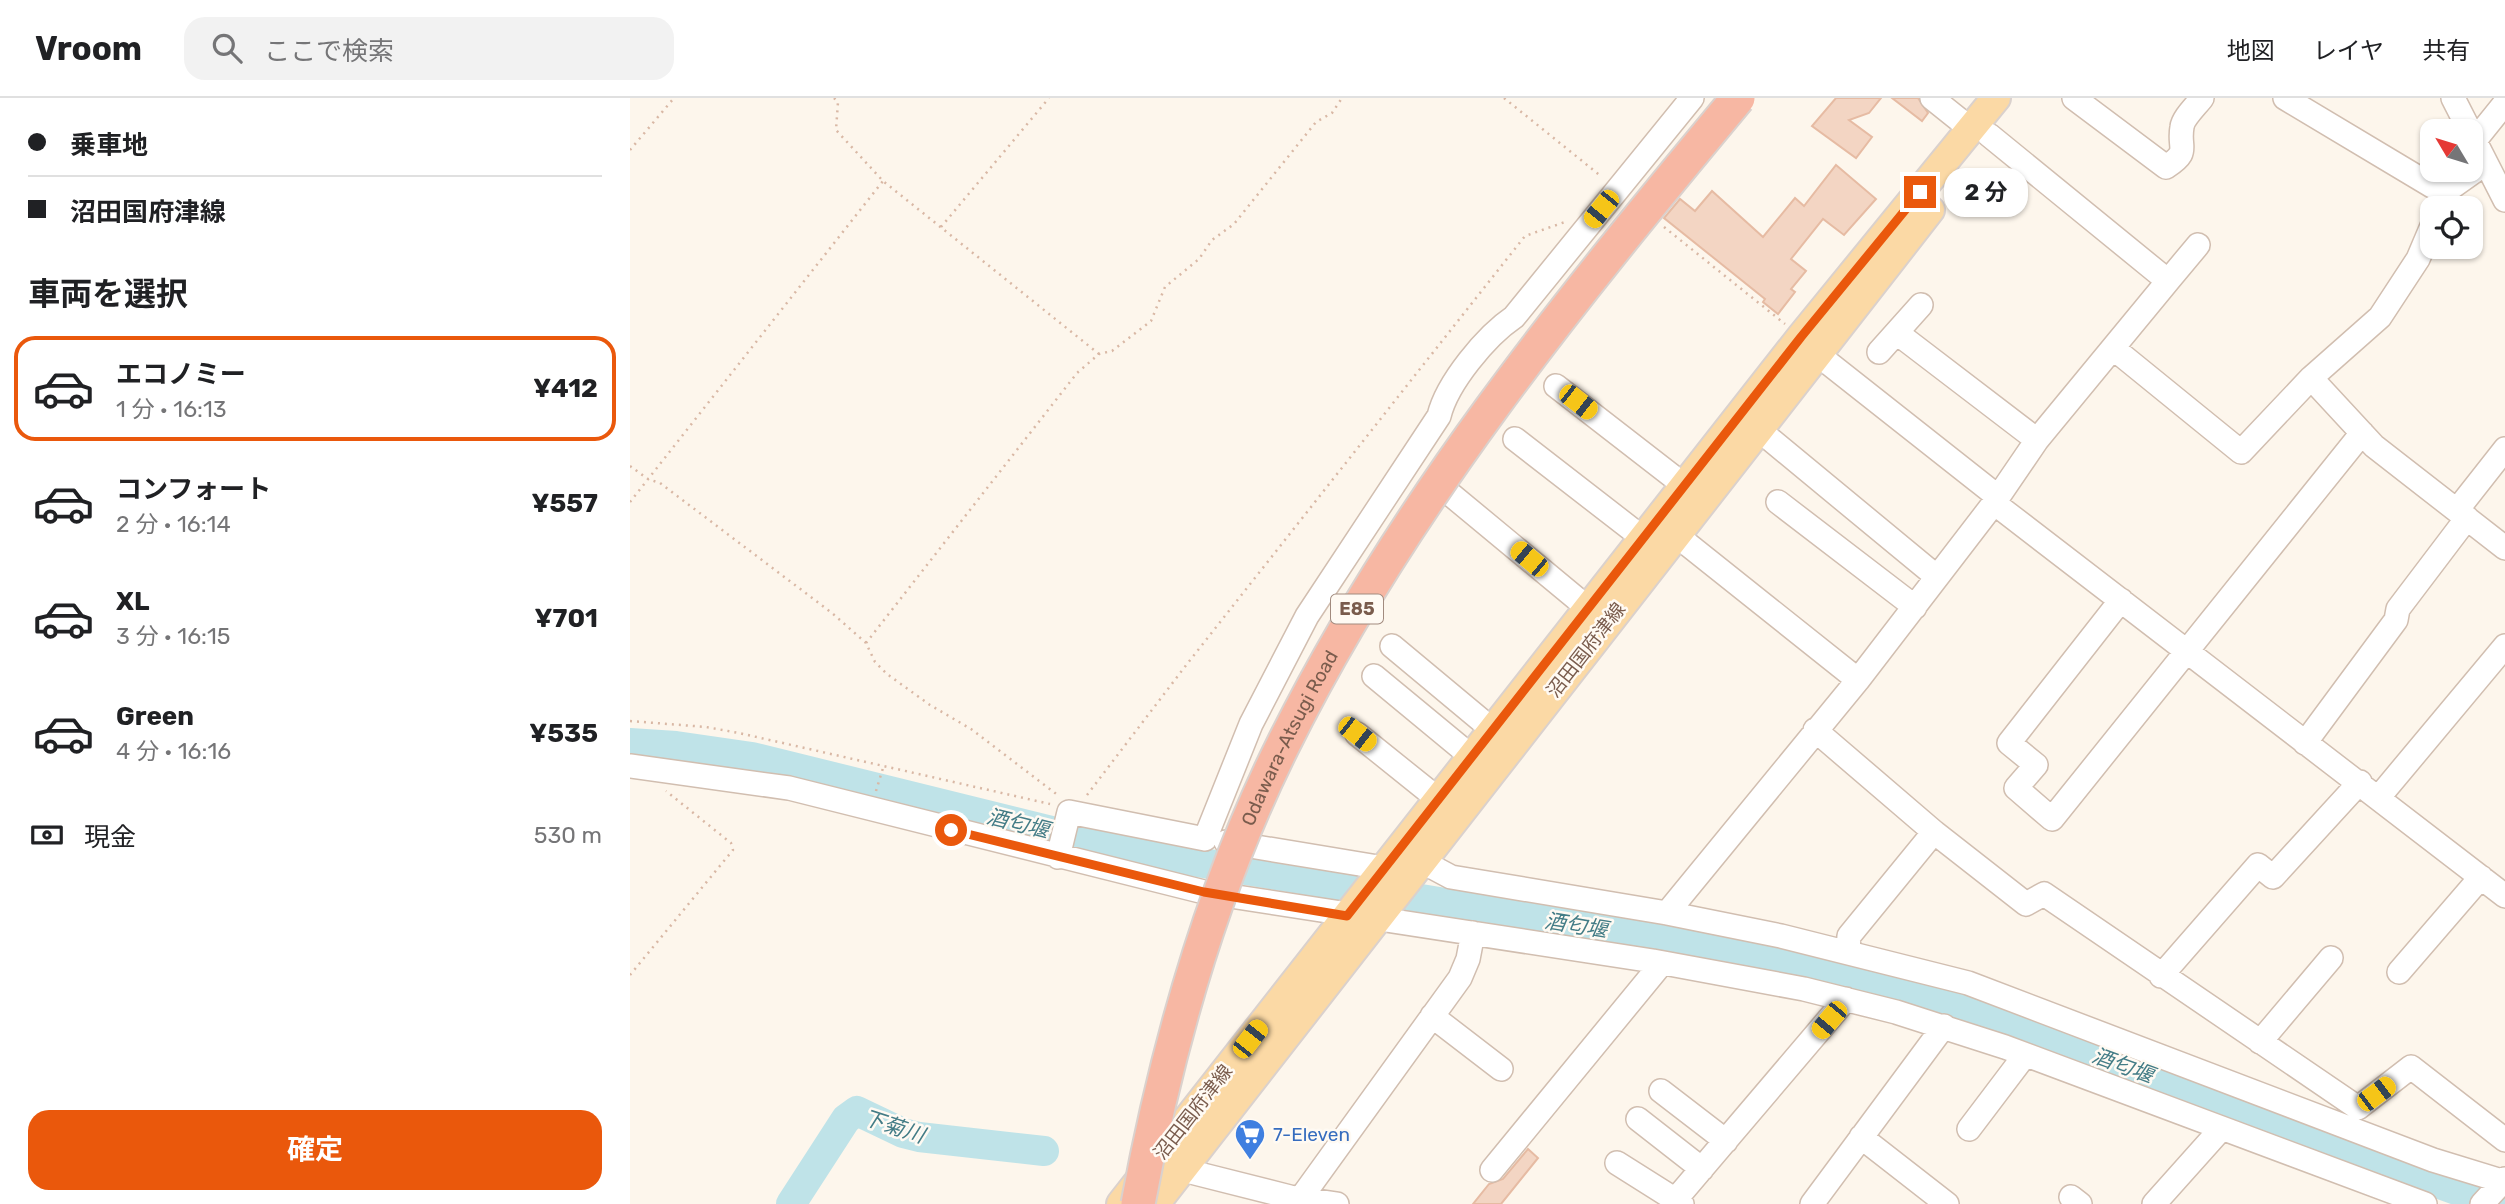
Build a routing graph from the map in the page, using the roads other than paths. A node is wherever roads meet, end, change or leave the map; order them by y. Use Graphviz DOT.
graph roads {
  1 [pos="1692,98"];
  2 [pos="1710,98"];
  3 [pos="1738,98"];
  4 [pos="1932,98"];
  5 [pos="1996,98"];
  6 [pos="2019,98"];
  7 [pos="2074,98"];
  8 [pos="2202,98"];
  9 [pos="2285,98"];
  10 [pos="2453,98"];
  11 [pos="2505,103"];
  12 [pos="2465,119"];
  13 [pos="2483,130"];
  14 [pos="1980,133"];
  15 [pos="2483,156"];
  16 [pos="2486,163"];
  17 [pos="2440,196"];
  18 [pos="2448,196"];
  19 [pos="2505,200"];
  20 [pos="2198,244"];
  21 [pos="2420,254"];
  22 [pos="2168,281"];
  23 [pos="1921,305"];
  24 [pos="1897,332"];
  25 [pos="2113,348"];
  26 [pos="1879,352"];
  27 [pos="1817,354"];
  28 [pos="2311,378"];
  29 [pos="1556,386"];
  30 [pos="1759,430"];
  31 [pos="2362,433"];
  32 [pos="1515,439"];
  33 [pos="2037,440"];
  34 [pos="2505,449"];
  35 [pos="1685,486"];
  36 [pos="1449,493"];
  37 [pos="1995,499"];
  38 [pos="1778,502"];
  39 [pos="2462,514"];
  40 [pos="1676,534"];
  41 [pos="1644,539"];
  42 [pos="2505,548"];
  43 [pos="1937,577"];
  44 [pos="2121,600"];
  45 [pos="1915,607"];
  46 [pos="1589,609"];
  47 [pos="1392,646"];
  48 [pos="2505,646"];
  49 [pos="2185,651"];
  50 [pos="1374,676"];
  51 [pos="1858,680"];
  52 [pos="1815,730"];
  53 [pos="1494,731"];
  54 [pos="1357,734"];
  55 [pos="2305,743"];
  56 [pos="1472,757"];
  57 [pos="635,767"];
  58 [pos="2360,782"];
  59 [pos="2379,797"];
  60 [pos="1438,799"];
  61 [pos="1934,832"];
  62 [pos="1205,838"];
  63 [pos="1058,857"];
  64 [pos="1421,861"];
  65 [pos="1380,873"];
  66 [pos="2481,877"];
  67 [pos="2505,895"];
  68 [pos="1364,913"];
  69 [pos="1667,913"];
  70 [pos="1473,933"];
  71 [pos="1848,950"];
  72 [pos="2331,958"];
  73 [pos="1662,962"];
  74 [pos="2399,972"];
  75 [pos="2161,976"];
  76 [pos="1846,999"];
  77 [pos="1432,1016"];
  78 [pos="1944,1026"];
  79 [pos="2260,1042"];
  80 [pos="2025,1055"];
  81 [pos="1502,1069"];
  82 [pos="1661,1091"];
  83 [pos="2358,1108"];
  84 [pos="1638,1119"];
  85 [pos="2335,1124"];
  86 [pos="1969,1129"];
  87 [pos="2221,1129"];
  88 [pos="1861,1137"];
  89 [pos="2505,1140"];
  90 [pos="1726,1141"];
  91 [pos="1618,1163"];
  92 [pos="1702,1169"];
  93 [pos="1183,1170"];
  94 [pos="1492,1170"];
  95 [pos="2503,1181"];
  96 [pos="1301,1198"];
  97 [pos="1679,1202"];
  98 [pos="1119,1204"];
  99 [pos="1138,1204"];
  100 [pos="1155,1204"];
  101 [pos="1337,1204"];
  102 [pos="1812,1204"];
  103 [pos="1947,1204"];
  104 [pos="2154,1204"];
  105 [pos="2426,1204"];
  106 [pos="2482,1204"];
  1 -- 62 [label="street"];
  2 -- 98 [label="highway, Odawara-Atsugi Road / E85"];
  3 -- 99 [label="highway, Odawara-Atsugi Road / E85, bridge"];
  4 -- 14 [label="street"];
  5 -- 14 [label="main road, 沼田国府津線"];
  6 -- 14 [label="main road, 沼田国府津線"];
  7 -- 8 [label="street"];
  9 -- 17 [label="street"];
  10 -- 12 [label="street"];
  11 -- 13 [label="street"];
  14 -- 22 [label="street"];
  14 -- 27 [label="main road, 沼田国府津線"];
  14 -- 35 [label="main road, 沼田国府津線"];
  15 -- 16 [label="street"];
  16 -- 18 [label="street"];
  16 -- 19 [label="street"];
  20 -- 22 [label="street"];
  21 -- 28 [label="street"];
  22 -- 25 [label="street"];
  23 -- 24 [label="street"];
  24 -- 26 [label="street"];
  24 -- 33 [label="street"];
  25 -- 28 [label="street"];
  25 -- 33 [label="street"];
  27 -- 30 [label="main road, 沼田国府津線"];
  27 -- 37 [label="street"];
  28 -- 31 [label="street"];
  29 -- 35 [label="street"];
  30 -- 40 [label="main road, 沼田国府津線"];
  30 -- 43 [label="street"];
  31 -- 39 [label="street"];
  31 -- 49 [label="street"];
  32 -- 41 [label="street"];
  33 -- 37 [label="street"];
  34 -- 39 [label="street"];
  35 -- 41 [label="main road, 沼田国府津線"];
  36 -- 46 [label="street"];
  37 -- 43 [label="street"];
  37 -- 44 [label="street"];
  38 -- 45 [label="street"];
  39 -- 42 [label="street"];
  39 -- 55 [label="street"];
  40 -- 51 [label="street"];
  40 -- 64 [label="main road, 沼田国府津線"];
  41 -- 46 [label="main road, 沼田国府津線"];
  43 -- 45 [label="street"];
  44 -- 49 [label="street"];
  44 -- 49 [label="street"];
  45 -- 51 [label="street"];
  46 -- 53 [label="main road, 沼田国府津線"];
  47 -- 53 [label="street"];
  48 -- 59 [label="street"];
  49 -- 55 [label="street"];
  50 -- 56 [label="street"];
  51 -- 52 [label="street"];
  52 -- 61 [label="street"];
  52 -- 69 [label="street"];
  53 -- 56 [label="main road, 沼田国府津線"];
  54 -- 60 [label="street"];
  55 -- 58 [label="street"];
  56 -- 60 [label="main road, 沼田国府津線"];
  57 -- 63 [label="street"];
  58 -- 59 [label="street"];
  58 -- 75 [label="street"];
  59 -- 66 [label="street"];
  60 -- 65 [label="main road, 沼田国府津線"];
  61 -- 71 [label="street"];
  61 -- 75 [label="street"];
  62 -- 63 [label="street"];
  62 -- 65 [label="street"];
  63 -- 68 [label="street"];
  64 -- 68 [label="main road, 沼田国府津線"];
  64 -- 69 [label="street"];
  65 -- 68 [label="main road, 沼田国府津線"];
  66 -- 67 [label="street"];
  66 -- 74 [label="street"];
  68 -- 70 [label="street"];
  68 -- 93 [label="main road, 沼田国府津線"];
  68 -- 98 [label="main road, 沼田国府津線"];
  69 -- 71 [label="street"];
  70 -- 73 [label="street"];
  70 -- 77 [label="street"];
  71 -- 85 [label="street"];
  72 -- 79 [label="street"];
  73 -- 76 [label="street"];
  73 -- 94 [label="street"];
  75 -- 79 [label="street"];
  76 -- 78 [label="street"];
  76 -- 90 [label="street"];
  77 -- 81 [label="street"];
  77 -- 96 [label="street"];
  78 -- 80 [label="street"];
  78 -- 88 [label="street"];
  79 -- 83 [label="street"];
  80 -- 86 [label="street"];
  80 -- 87 [label="street"];
  82 -- 90 [label="street"];
  83 -- 85 [label="street"];
  83 -- 89 [label="street"];
  84 -- 92 [label="street"];
  85 -- 95 [label="street"];
  87 -- 104 [label="street"];
  87 -- 105 [label="street"];
  88 -- 102 [label="street"];
  88 -- 103 [label="street"];
  90 -- 92 [label="street"];
  91 -- 97 [label="street"];
  92 -- 97 [label="street"];
  93 -- 96 [label="street"];
  93 -- 100 [label="main road, 沼田国府津線"];
  95 -- 106 [label="street"];
  96 -- 101 [label="street"];
}
